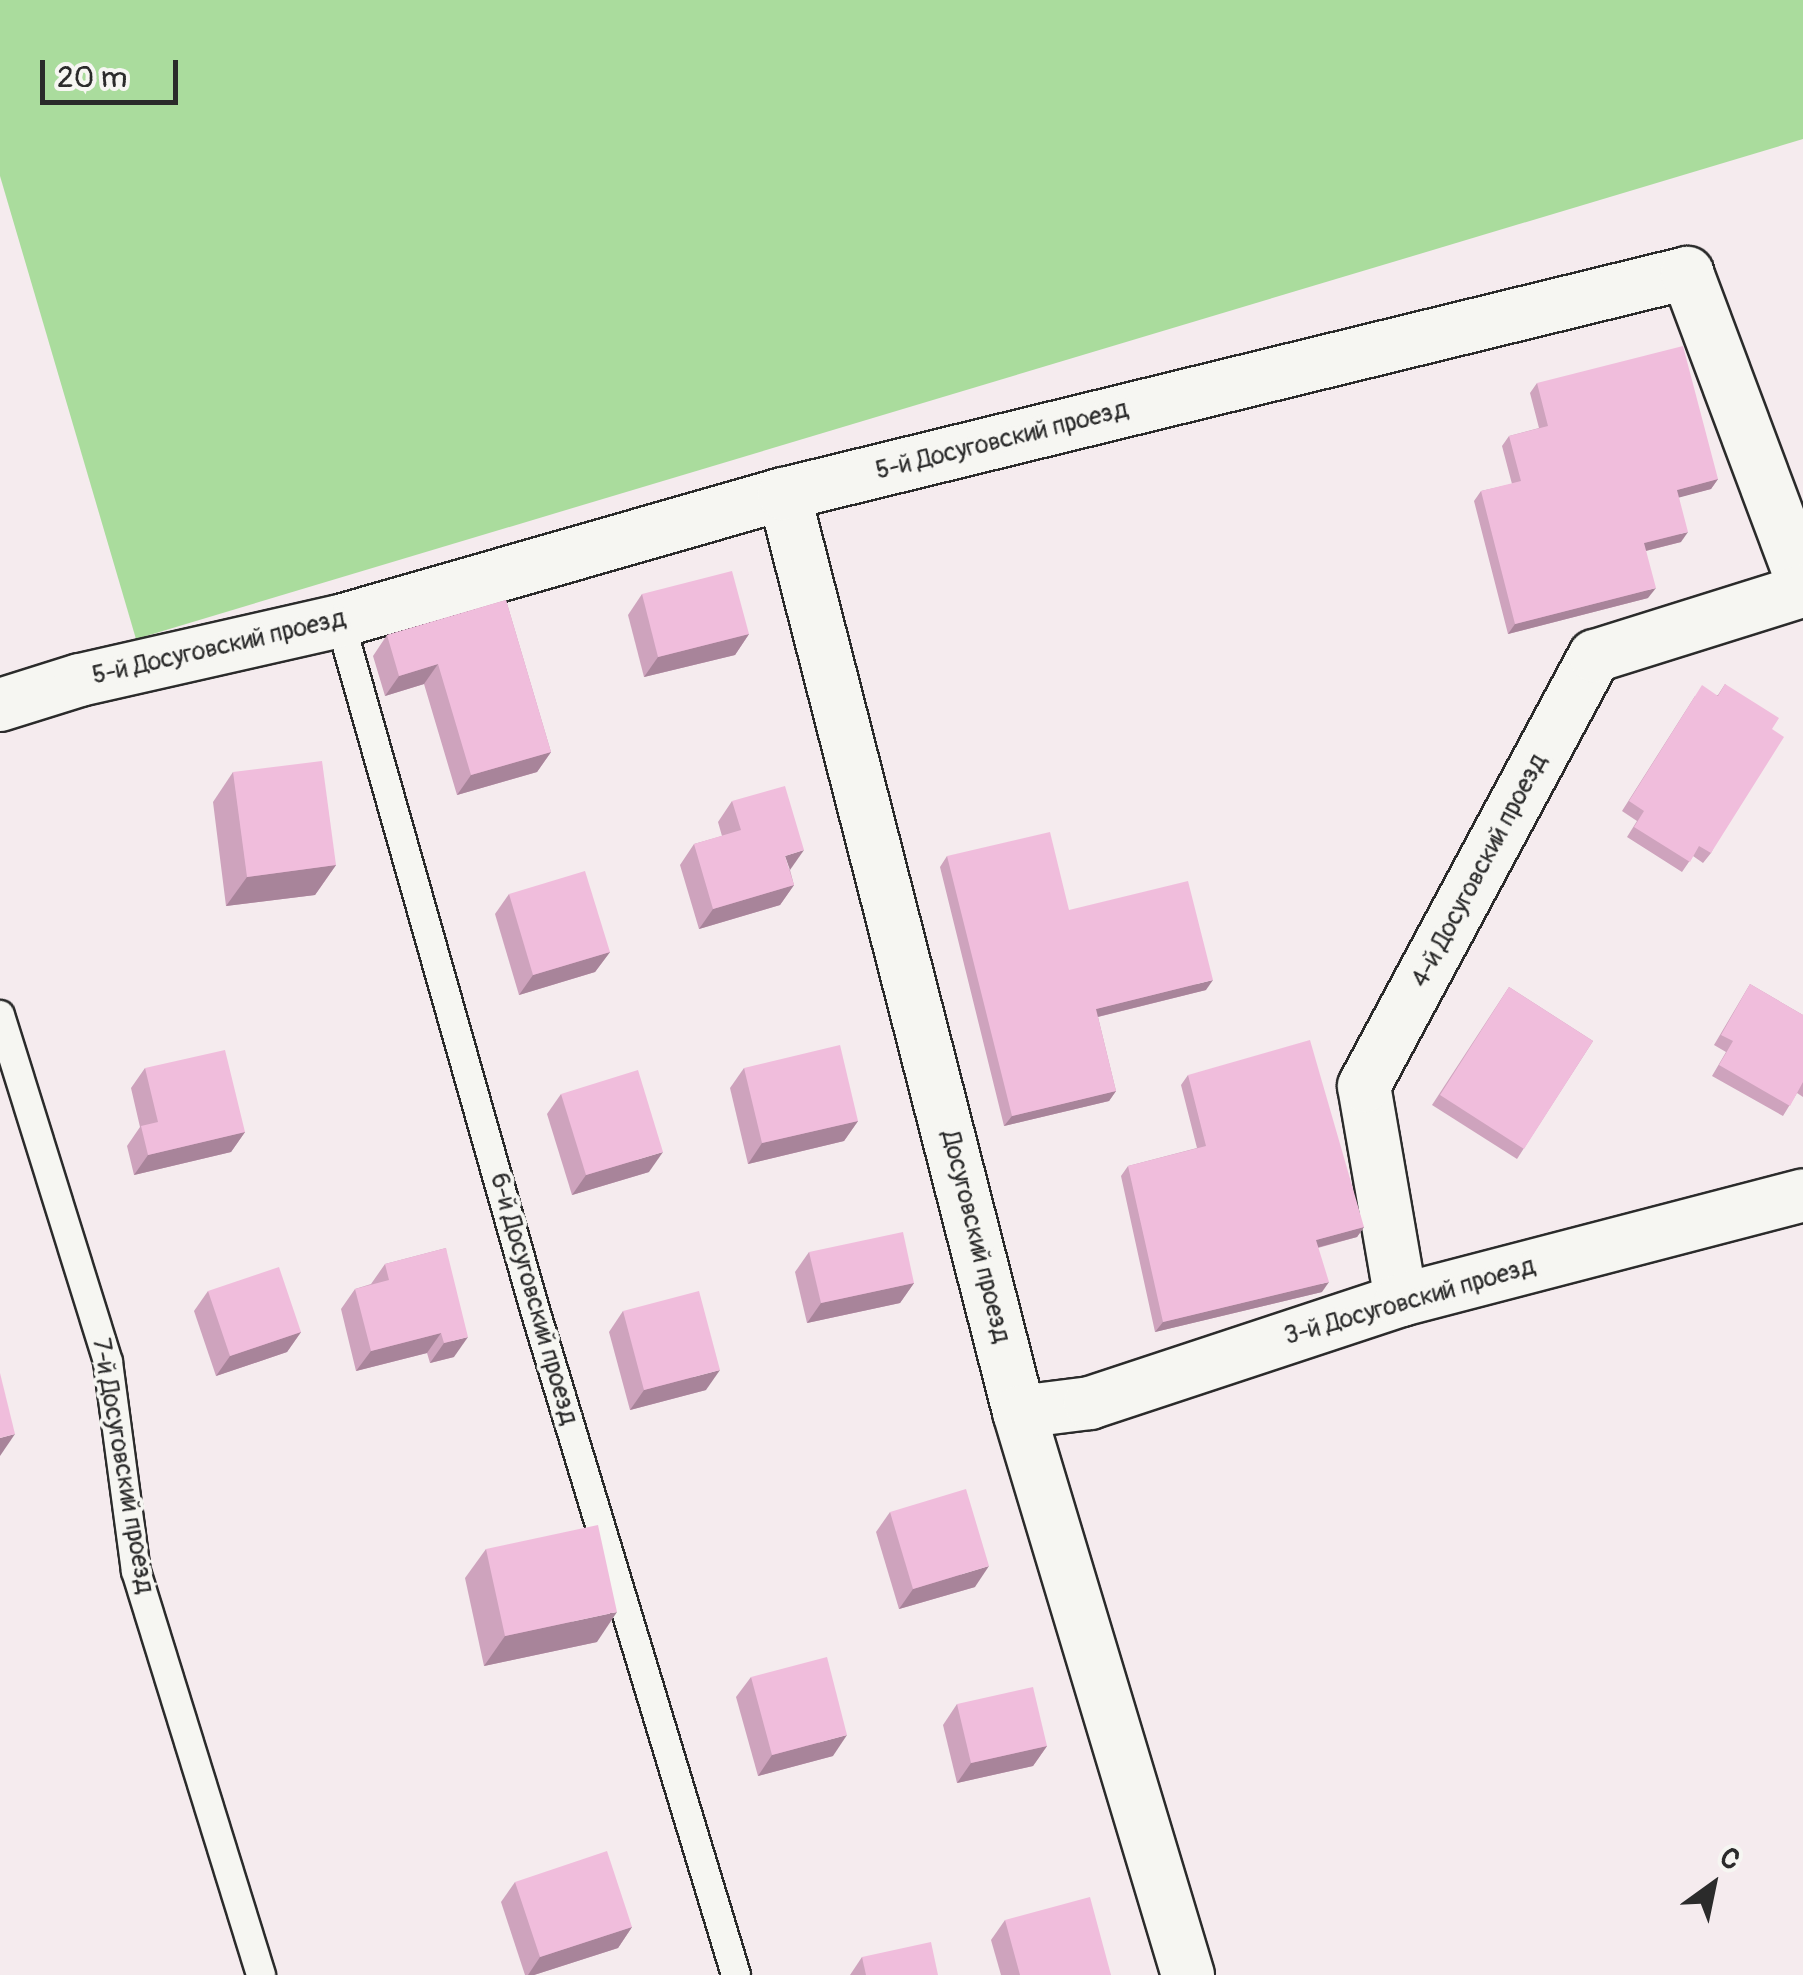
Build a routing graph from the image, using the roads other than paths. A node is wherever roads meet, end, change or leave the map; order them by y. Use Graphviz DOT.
graph roads {
  1 [pos="784,494"];
  2 [pos="1803,588"];
  3 [pos="340,621"];
  4 [pos="0,706"];
  5 [pos="0,1015"];
  6 [pos="1803,1195"];
  7 [pos="1402,1300"];
  8 [pos="1020,1412"];
  9 [pos="261,1975"];
  10 [pos="736,1975"];
  11 [pos="1188,1975"];
  1 -- 2 [label="street, 5-й Досуговский проезд"];
  1 -- 3 [label="street, 5-й Досуговский проезд"];
  1 -- 8 [label="street, Досуговский проезд"];
  2 -- 7 [label="street, 4-й Досуговский проезд"];
  3 -- 4 [label="street, 5-й Досуговский проезд"];
  3 -- 10 [label="lane, 6-й Досуговский проезд"];
  5 -- 9 [label="lane, 7-й Досуговский проезд"];
  6 -- 7 [label="street, 3-й Досуговский проезд"];
  7 -- 8 [label="street, 3-й Досуговский проезд"];
  8 -- 11 [label="street, Досуговский проезд"];
}
